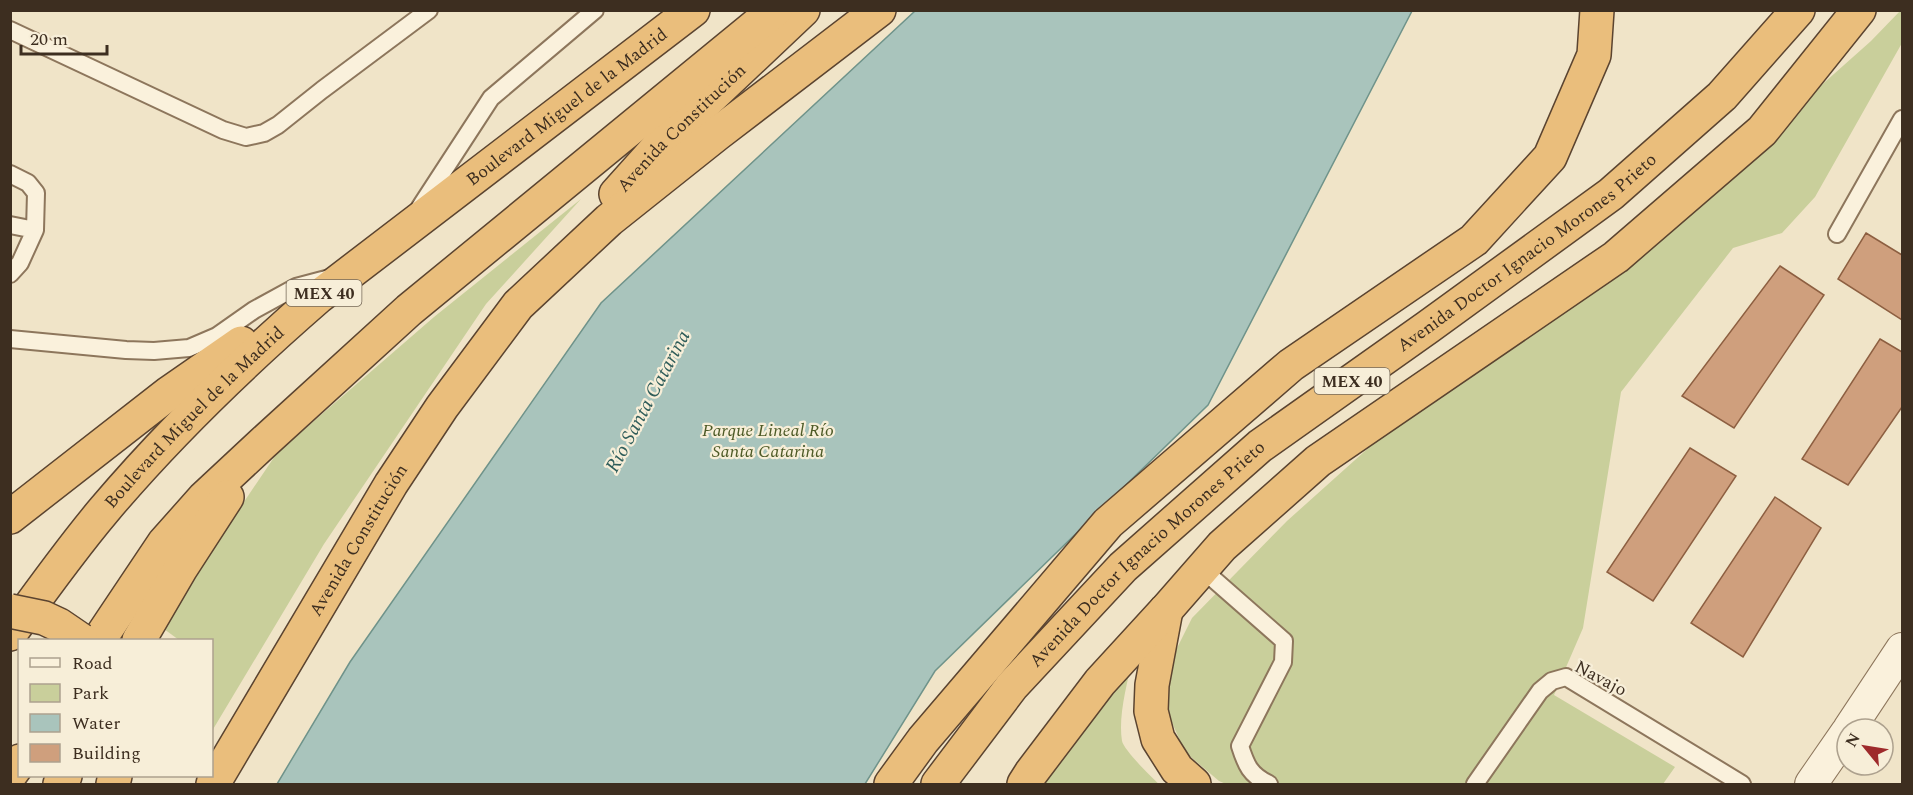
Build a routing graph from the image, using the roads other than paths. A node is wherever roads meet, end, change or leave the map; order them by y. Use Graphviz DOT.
graph roads {
  1 [pos="429,10"];
  2 [pos="595,10"];
  3 [pos="693,10"];
  4 [pos="775,10"];
  5 [pos="803,10"];
  6 [pos="879,10"];
  7 [pos="1598,10"];
  8 [pos="1798,10"];
  9 [pos="1859,10"];
  10 [pos="10,30"];
  11 [pos="1902,119"];
  12 [pos="10,174"];
  13 [pos="10,225"];
  14 [pos="35,230"];
  15 [pos="405,231"];
  16 [pos="1837,234"];
  17 [pos="14,266"];
  18 [pos="351,272"];
  19 [pos="318,297"];
  20 [pos="518,305"];
  21 [pos="10,339"];
  22 [pos="262,443"];
  23 [pos="10,517"];
  24 [pos="1202,569"];
  25 [pos="1166,610"];
  26 [pos="10,611"];
  27 [pos="10,634"];
  28 [pos="80,639"];
  29 [pos="100,639"];
  30 [pos="140,639"];
  31 [pos="1902,649"];
  32 [pos="1857,717"];
  33 [pos="1835,749"];
  34 [pos="213,784"];
  35 [pos="891,784"];
  36 [pos="938,784"];
  37 [pos="1024,784"];
  38 [pos="1194,784"];
  39 [pos="1269,784"];
  40 [pos="1475,784"];
  41 [pos="1742,784"];
  42 [pos="1811,784"];
  1 -- 10 [label="lane"];
  2 -- 15 [label="lane"];
  3 -- 15 [label="highway, Boulevard Miguel de la Madrid / MEX 40"];
  4 -- 22 [label="highway"];
  5 -- 20 [label="highway, Avenida Constitución"];
  6 -- 20 [label="highway, Avenida Constitución"];
  7 -- 35 [label="highway"];
  8 -- 36 [label="highway, Avenida Doctor Ignacio Morones Prieto / MEX 40"];
  9 -- 24 [label="highway, MEX 40"];
  11 -- 16 [label="lane"];
  12 -- 14 [label="lane"];
  13 -- 14 [label="lane"];
  14 -- 17 [label="lane"];
  15 -- 18 [label="highway, Boulevard Miguel de la Madrid / MEX 40"];
  18 -- 19 [label="highway, Boulevard Miguel de la Madrid / MEX 40"];
  18 -- 21 [label="lane"];
  19 -- 23 [label="highway"];
  19 -- 27 [label="highway, Boulevard Miguel de la Madrid / MEX 40"];
  20 -- 34 [label="highway, Avenida Constitución"];
  22 -- 29 [label="highway"];
  22 -- 30 [label="highway"];
  24 -- 25 [label="highway, MEX 40"];
  24 -- 39 [label="lane"];
  25 -- 37 [label="highway, MEX 40"];
  25 -- 38 [label="highway"];
  26 -- 28 [label="highway, bridge"];
  31 -- 32 [label="street"];
  33 -- 42 [label="street"];
  40 -- 41 [label="lane, Navajo"];
}
